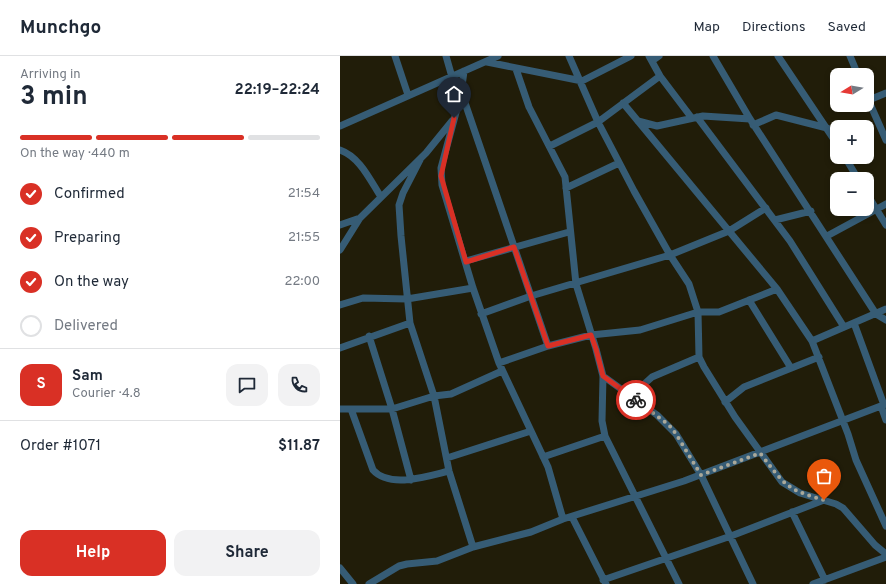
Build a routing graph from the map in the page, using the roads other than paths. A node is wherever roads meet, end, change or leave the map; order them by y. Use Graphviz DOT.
graph roads {
  1 [pos="395,56"];
  2 [pos="446,56"];
  3 [pos="498,56"];
  4 [pos="569,56"];
  5 [pos="632,56"];
  6 [pos="659,56"];
  7 [pos="713,56"];
  8 [pos="778,56"];
  9 [pos="850,56"];
  10 [pos="650,58"];
  11 [pos="487,62"];
  12 [pos="516,68"];
  13 [pos="855,68"];
  14 [pos="464,71"];
  15 [pos="660,76"];
  16 [pos="452,77"];
  17 [pos="582,81"];
  18 [pos="886,92"];
  19 [pos="462,94"];
  20 [pos="408,95"];
  21 [pos="874,96"];
  22 [pos="623,103"];
  23 [pos="874,112"];
  24 [pos="694,117"];
  25 [pos="454,118"];
  26 [pos="638,121"];
  27 [pos="598,122"];
  28 [pos="752,122"];
  29 [pos="340,126"];
  30 [pos="827,128"];
  31 [pos="830,133"];
  32 [pos="885,137"];
  33 [pos="550,146"];
  34 [pos="340,150"];
  35 [pos="420,160"];
  36 [pos="619,163"];
  37 [pos="566,188"];
  38 [pos="381,197"];
  39 [pos="886,204"];
  40 [pos="874,205"];
  41 [pos="766,208"];
  42 [pos="876,208"];
  43 [pos="811,211"];
  44 [pos="360,218"];
  45 [pos="775,220"];
  46 [pos="340,225"];
  47 [pos="886,225"];
  48 [pos="729,231"];
  49 [pos="569,232"];
  50 [pos="827,236"];
  51 [pos="514,247"];
  52 [pos="340,250"];
  53 [pos="670,255"];
  54 [pos="466,262"];
  55 [pos="576,284"];
  56 [pos="473,288"];
  57 [pos="777,289"];
  58 [pos="531,296"];
  59 [pos="407,299"];
  60 [pos="749,300"];
  61 [pos="340,306"];
  62 [pos="886,309"];
  63 [pos="698,312"];
  64 [pos="482,314"];
  65 [pos="881,318"];
  66 [pos="410,323"];
  67 [pos="854,323"];
  68 [pos="886,326"];
  69 [pos="844,327"];
  70 [pos="591,335"];
  71 [pos="369,336"];
  72 [pos="812,341"];
  73 [pos="548,346"];
  74 [pos="340,348"];
  75 [pos="699,357"];
  76 [pos="819,357"];
  77 [pos="499,363"];
  78 [pos="791,368"];
  79 [pos="502,371"];
  80 [pos="603,376"];
  81 [pos="434,396"];
  82 [pos="631,396"];
  83 [pos="725,402"];
  84 [pos="884,405"];
  85 [pos="340,409"];
  86 [pos="351,409"];
  87 [pos="392,409"];
  88 [pos="886,420"];
  89 [pos="843,422"];
  90 [pos="531,431"];
  91 [pos="606,436"];
  92 [pos="760,453"];
  93 [pos="543,457"];
  94 [pos="447,458"];
  95 [pos="449,471"];
  96 [pos="701,475"];
  97 [pos="411,480"];
  98 [pos="636,496"];
  99 [pos="824,500"];
  100 [pos="792,512"];
  101 [pos="572,517"];
  102 [pos="563,520"];
  103 [pos="886,526"];
  104 [pos="731,536"];
  105 [pos="474,547"];
  106 [pos="886,554"];
  107 [pos="665,557"];
  108 [pos="886,558"];
  109 [pos="340,568"];
  110 [pos="825,580"];
  111 [pos="604,582"];
  112 [pos="353,584"];
  113 [pos="369,584"];
  114 [pos="679,584"];
  115 [pos="753,584"];
  116 [pos="813,584"];
  1 -- 20 [label="street"];
  2 -- 16 [label="street"];
  3 -- 11 [label="street"];
  4 -- 17 [label="street"];
  5 -- 17 [label="street"];
  6 -- 10 [label="street"];
  7 -- 28 [label="street"];
  8 -- 30 [label="street"];
  9 -- 13 [label="street"];
  10 -- 15 [label="street"];
  11 -- 12 [label="street"];
  11 -- 14 [label="street"];
  12 -- 17 [label="street"];
  12 -- 33 [label="street"];
  14 -- 16 [label="street"];
  14 -- 19 [label="street"];
  15 -- 22 [label="street"];
  15 -- 24 [label="street"];
  16 -- 20 [label="street"];
  17 -- 27 [label="street"];
  18 -- 21 [label="street"];
  19 -- 25 [label="street"];
  19 -- 51 [label="street"];
  20 -- 29 [label="street"];
  22 -- 26 [label="street"];
  22 -- 27 [label="street"];
  23 -- 32 [label="street"];
  24 -- 26 [label="street"];
  24 -- 28 [label="street"];
  24 -- 41 [label="street"];
  25 -- 35 [label="street"];
  25 -- 54 [label="street"];
  26 -- 48 [label="street"];
  27 -- 33 [label="street"];
  27 -- 36 [label="street"];
  28 -- 30 [label="street"];
  28 -- 43 [label="street"];
  30 -- 31 [label="street"];
  33 -- 37 [label="street"];
  34 -- 38 [label="street"];
  35 -- 38 [label="street"];
  35 -- 59 [label="street"];
  36 -- 37 [label="street"];
  36 -- 53 [label="street"];
  37 -- 49 [label="street"];
  38 -- 44 [label="street"];
  39 -- 42 [label="street"];
  40 -- 42 [label="street"];
  41 -- 45 [label="street"];
  41 -- 48 [label="street"];
  42 -- 47 [label="street"];
  42 -- 50 [label="street"];
  43 -- 45 [label="street"];
  43 -- 50 [label="street"];
  44 -- 46 [label="street"];
  44 -- 52 [label="street"];
  45 -- 69 [label="street"];
  48 -- 53 [label="street"];
  48 -- 57 [label="street"];
  49 -- 51 [label="street"];
  49 -- 55 [label="street"];
  50 -- 65 [label="street"];
  51 -- 54 [label="street"];
  51 -- 58 [label="street"];
  53 -- 55 [label="street"];
  53 -- 63 [label="street"];
  54 -- 56 [label="street"];
  55 -- 58 [label="street"];
  55 -- 70 [label="street"];
  56 -- 59 [label="street"];
  56 -- 64 [label="street"];
  57 -- 60 [label="street"];
  57 -- 72 [label="street"];
  58 -- 64 [label="street"];
  58 -- 73 [label="street"];
  59 -- 61 [label="street"];
  59 -- 66 [label="street"];
  60 -- 63 [label="street"];
  60 -- 78 [label="street"];
  62 -- 65 [label="street"];
  63 -- 70 [label="street"];
  63 -- 75 [label="street"];
  64 -- 77 [label="street"];
  65 -- 67 [label="street"];
  65 -- 68 [label="street"];
  66 -- 71 [label="street"];
  66 -- 81 [label="street"];
  67 -- 69 [label="street"];
  67 -- 84 [label="street"];
  69 -- 72 [label="street"];
  70 -- 73 [label="street"];
  70 -- 80 [label="street"];
  71 -- 74 [label="street"];
  71 -- 87 [label="street"];
  72 -- 76 [label="street"];
  73 -- 77 [label="street"];
  75 -- 82 [label="street"];
  75 -- 83 [label="street"];
  76 -- 78 [label="street"];
  76 -- 89 [label="street"];
  77 -- 79 [label="street"];
  78 -- 83 [label="street"];
  79 -- 81 [label="street"];
  79 -- 90 [label="street"];
  80 -- 82 [label="street"];
  80 -- 91 [label="street"];
  81 -- 87 [label="street"];
  81 -- 94 [label="street"];
  82 -- 96 [label="street"];
  83 -- 92 [label="street"];
  84 -- 88 [label="street"];
  84 -- 89 [label="street"];
  85 -- 86 [label="street"];
  86 -- 87 [label="street"];
  86 -- 97 [label="street"];
  87 -- 97 [label="street"];
  89 -- 92 [label="street"];
  89 -- 103 [label="street"];
  90 -- 93 [label="street"];
  90 -- 94 [label="street"];
  91 -- 93 [label="street"];
  91 -- 98 [label="street"];
  92 -- 96 [label="street"];
  92 -- 99 [label="street"];
  93 -- 102 [label="street"];
  94 -- 95 [label="street"];
  95 -- 97 [label="street"];
  95 -- 105 [label="street"];
  96 -- 98 [label="street"];
  96 -- 104 [label="street"];
  98 -- 101 [label="street"];
  98 -- 107 [label="street"];
  99 -- 100 [label="street"];
  99 -- 106 [label="street"];
  100 -- 104 [label="street"];
  100 -- 110 [label="street"];
  101 -- 102 [label="street"];
  101 -- 111 [label="street"];
  102 -- 105 [label="street"];
  104 -- 107 [label="street"];
  104 -- 115 [label="street"];
  105 -- 113 [label="street"];
  107 -- 111 [label="street"];
  107 -- 114 [label="street"];
  108 -- 110 [label="street"];
  109 -- 112 [label="street"];
  110 -- 116 [label="street"];
}
